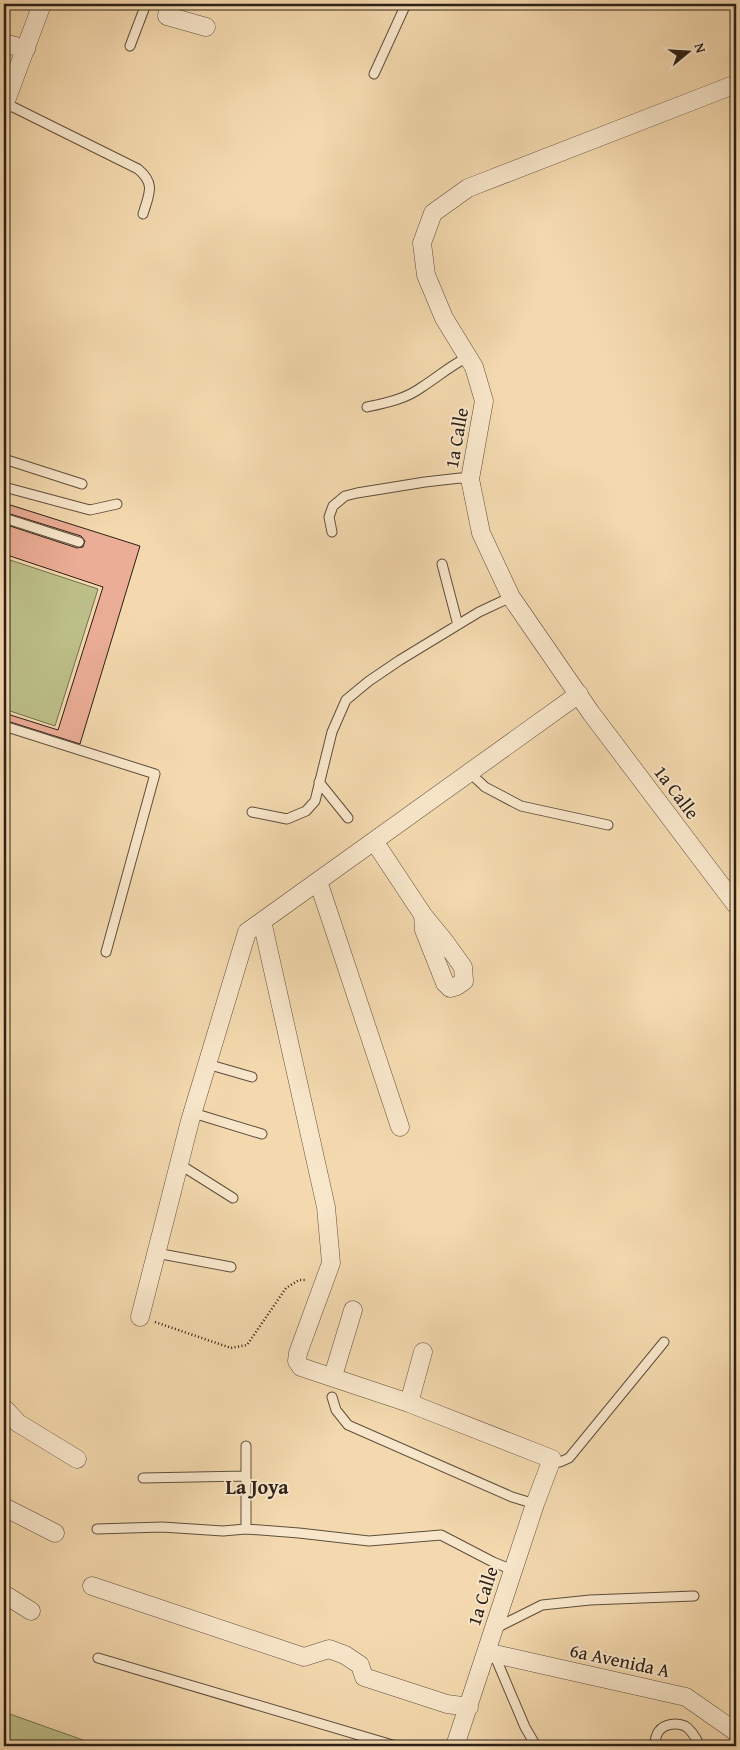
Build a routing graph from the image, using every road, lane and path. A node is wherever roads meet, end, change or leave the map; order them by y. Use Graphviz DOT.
graph roads {
  1 [pos="42,4"];
  2 [pos="146,4"];
  3 [pos="169,4"];
  4 [pos="406,4"];
  5 [pos="206,27"];
  6 [pos="4,43"];
  7 [pos="130,46"];
  8 [pos="26,49"];
  9 [pos="374,74"];
  10 [pos="736,84"];
  11 [pos="4,104"];
  12 [pos="143,214"];
  13 [pos="468,357"];
  14 [pos="367,407"];
  15 [pos="4,459"];
  16 [pos="470,479"];
  17 [pos="82,484"];
  18 [pos="4,487"];
  19 [pos="117,504"];
  20 [pos="4,518"];
  21 [pos="332,532"];
  22 [pos="79,542"];
  23 [pos="442,564"];
  24 [pos="511,597"];
  25 [pos="458,625"];
  26 [pos="578,694"];
  27 [pos="4,726"];
  28 [pos="469,772"];
  29 [pos="319,782"];
  30 [pos="252,812"];
  31 [pos="348,818"];
  32 [pos="608,825"];
  33 [pos="374,840"];
  34 [pos="318,881"];
  35 [pos="736,906"];
  36 [pos="424,914"];
  37 [pos="262,921"];
  38 [pos="106,952"];
  39 [pos="207,1064"];
  40 [pos="252,1078"];
  41 [pos="193,1112"];
  42 [pos="400,1127"];
  43 [pos="262,1134"];
  44 [pos="179,1164"];
  45 [pos="233,1198"];
  46 [pos="156,1253"];
  47 [pos="231,1267"];
  48 [pos="323,1285"];
  49 [pos="353,1310"];
  50 [pos="140,1316"];
  51 [pos="664,1342"];
  52 [pos="423,1352"];
  53 [pos="333,1376"];
  54 [pos="332,1397"];
  55 [pos="409,1403"];
  56 [pos="4,1408"];
  57 [pos="246,1446"];
  58 [pos="77,1459"];
  59 [pos="552,1459"];
  60 [pos="246,1476"];
  61 [pos="143,1478"];
  62 [pos="535,1504"];
  63 [pos="4,1507"];
  64 [pos="97,1528"];
  65 [pos="246,1529"];
  66 [pos="55,1533"];
  67 [pos="513,1570"];
  68 [pos="92,1586"];
  69 [pos="4,1594"];
  70 [pos="694,1596"];
  71 [pos="31,1611"];
  72 [pos="494,1629"];
  73 [pos="490,1653"];
  74 [pos="98,1658"];
  75 [pos="469,1707"];
  76 [pos="736,1732"];
  77 [pos="396,1746"];
  78 [pos="455,1746"];
  79 [pos="536,1746"];
  80 [pos="654,1746"];
  81 [pos="700,1746"];
  1 -- 8 [label="street"];
  2 -- 7 [label="lane"];
  3 -- 5 [label="street"];
  4 -- 9 [label="lane"];
  6 -- 8 [label="street"];
  8 -- 11 [label="street"];
  10 -- 13 [label="street, 1a Calle"];
  11 -- 12 [label="lane"];
  13 -- 14 [label="lane"];
  13 -- 16 [label="street, 1a Calle"];
  15 -- 17 [label="lane"];
  16 -- 21 [label="lane"];
  16 -- 24 [label="street, 1a Calle"];
  18 -- 19 [label="lane"];
  20 -- 22 [label="lane"];
  23 -- 25 [label="lane"];
  24 -- 25 [label="lane"];
  24 -- 26 [label="street, 1a Calle"];
  25 -- 29 [label="lane"];
  26 -- 28 [label="street"];
  26 -- 35 [label="street, 1a Calle"];
  27 -- 38 [label="lane"];
  28 -- 32 [label="lane"];
  28 -- 33 [label="street"];
  29 -- 30 [label="lane"];
  29 -- 31 [label="lane"];
  33 -- 34 [label="street"];
  33 -- 36 [label="street"];
  34 -- 37 [label="street"];
  34 -- 42 [label="street"];
  37 -- 39 [label="street"];
  37 -- 48 [label="street"];
  39 -- 40 [label="lane"];
  39 -- 41 [label="street"];
  41 -- 43 [label="lane"];
  41 -- 44 [label="street"];
  44 -- 45 [label="lane"];
  44 -- 46 [label="street"];
  46 -- 47 [label="lane"];
  46 -- 50 [label="street"];
  48 -- 50 [label="path"];
  48 -- 53 [label="street"];
  49 -- 53 [label="street"];
  51 -- 59 [label="lane"];
  52 -- 55 [label="street"];
  53 -- 55 [label="street"];
  54 -- 62 [label="lane"];
  55 -- 59 [label="street"];
  56 -- 58 [label="street"];
  57 -- 60 [label="lane"];
  59 -- 62 [label="street, 1a Calle"];
  60 -- 61 [label="lane"];
  60 -- 65 [label="lane"];
  62 -- 67 [label="street, 1a Calle"];
  63 -- 66 [label="street"];
  64 -- 65 [label="lane"];
  65 -- 67 [label="lane"];
  67 -- 72 [label="street, 1a Calle"];
  68 -- 75 [label="street"];
  69 -- 71 [label="street"];
  70 -- 72 [label="lane"];
  72 -- 73 [label="street, 1a Calle"];
  73 -- 75 [label="street, 1a Calle"];
  73 -- 76 [label="street, 6a Avenida A"];
  73 -- 79 [label="lane"];
  74 -- 77 [label="lane"];
  75 -- 78 [label="street, 1a Calle"];
  80 -- 81 [label="lane"];
}
